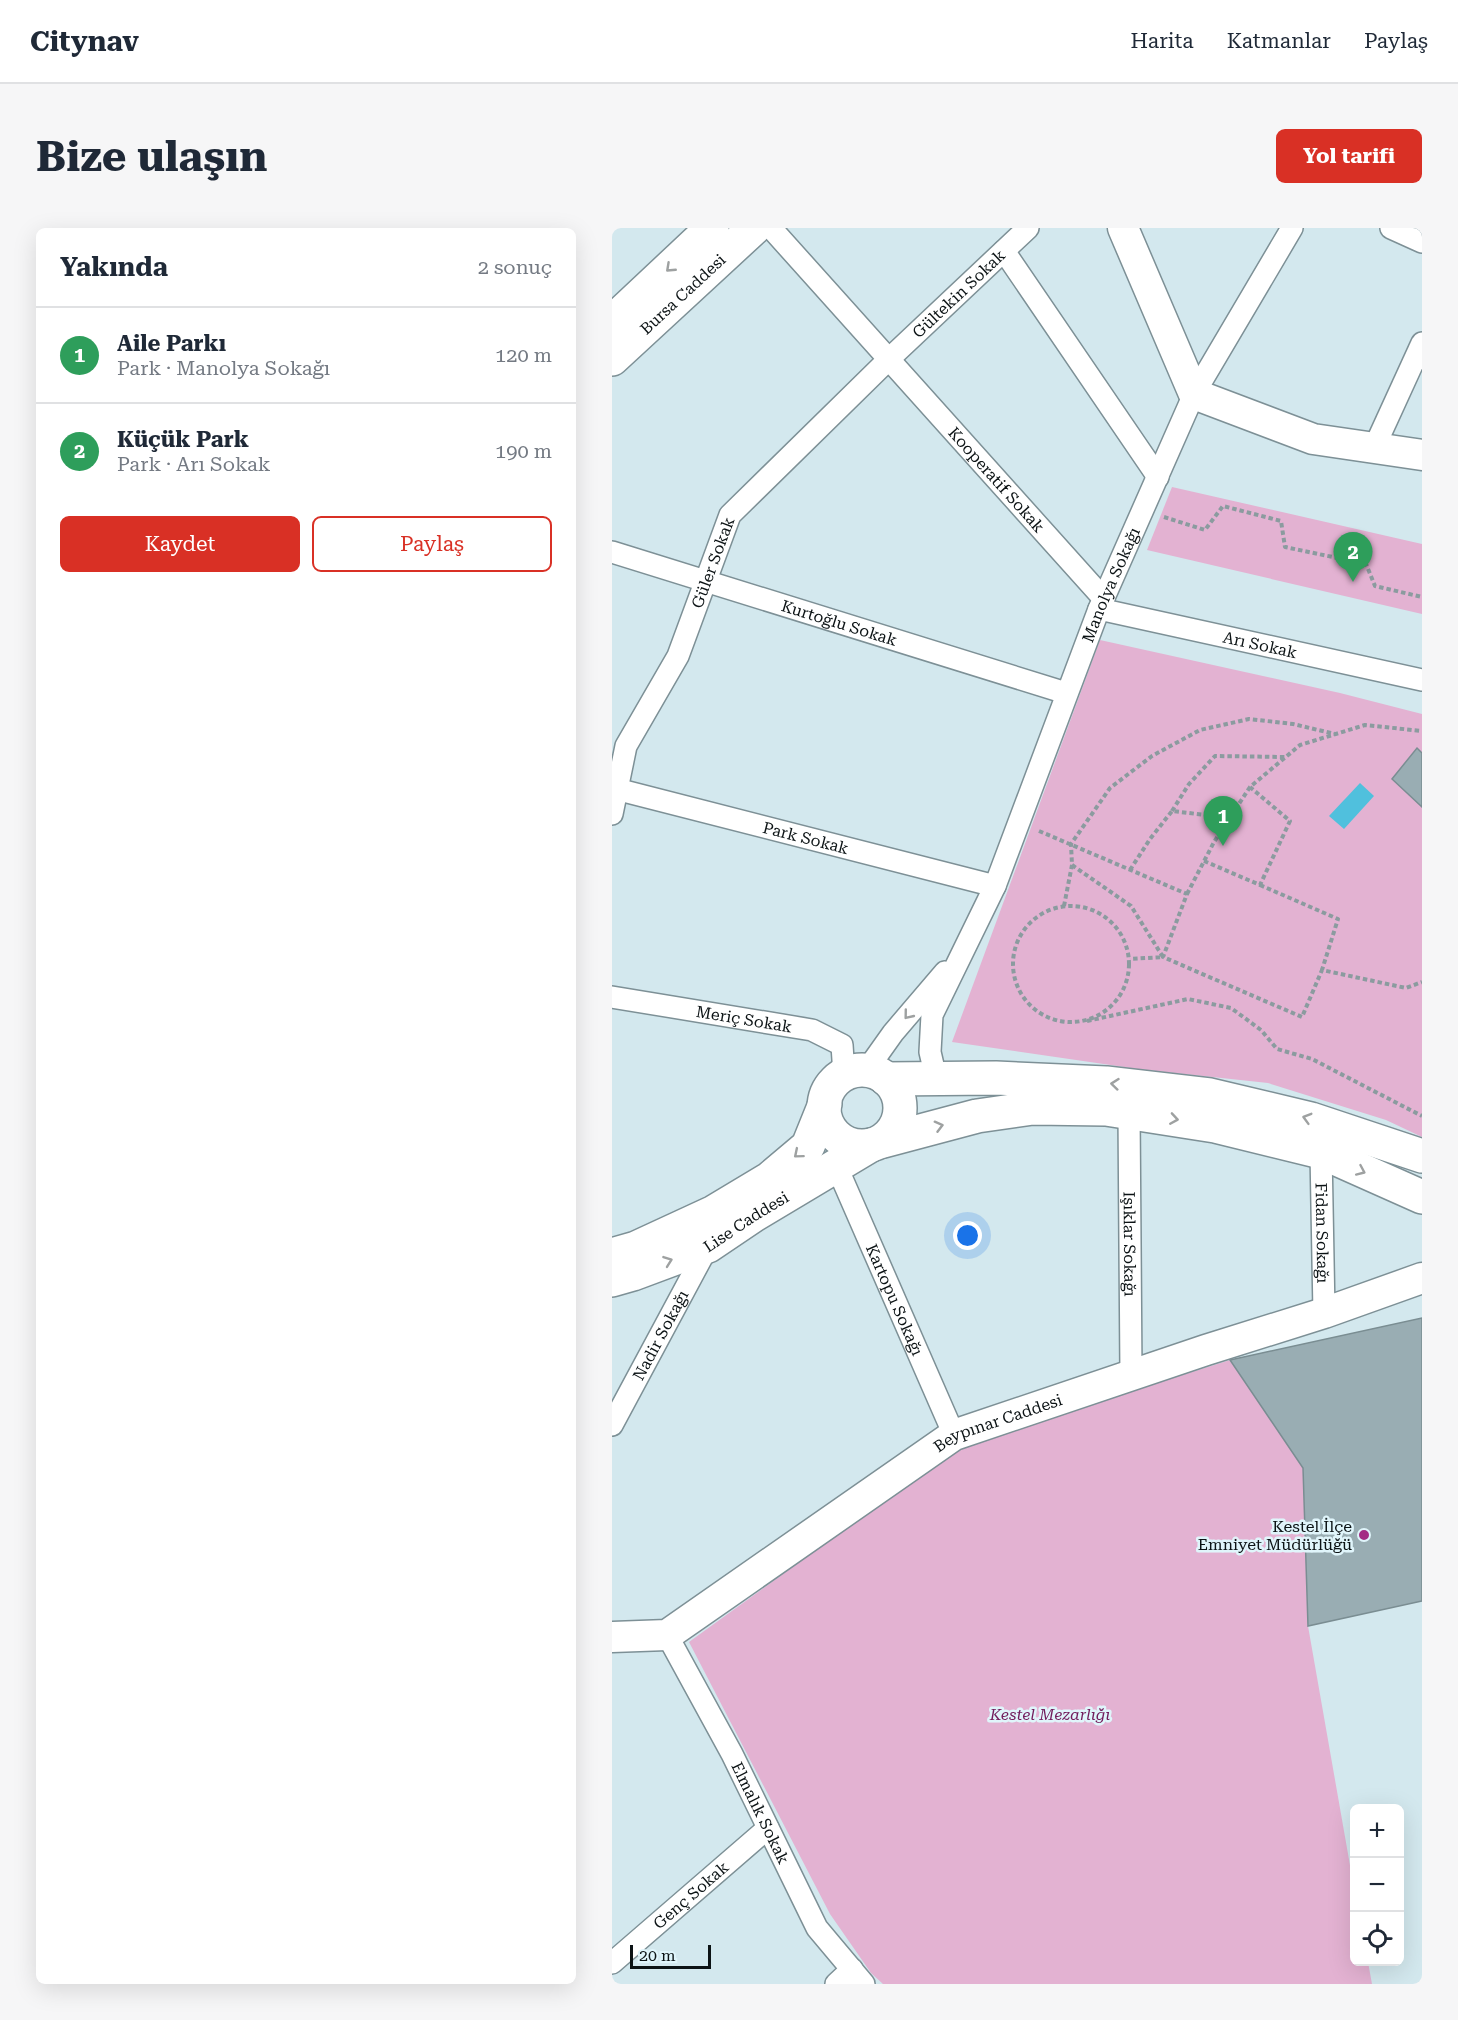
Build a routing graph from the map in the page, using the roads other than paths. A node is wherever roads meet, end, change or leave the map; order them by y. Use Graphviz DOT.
graph roads {
  1 [pos="712,228"];
  2 [pos="754,228"];
  3 [pos="771,228"];
  4 [pos="1028,228"];
  5 [pos="1123,228"];
  6 [pos="1292,228"];
  7 [pos="1391,228"];
  8 [pos="1422,242"];
  9 [pos="1004,251"];
  10 [pos="612,322"];
  11 [pos="1422,343"];
  12 [pos="612,359"];
  13 [pos="889,359"];
  14 [pos="1194,394"];
  15 [pos="1374,448"];
  16 [pos="1422,455"];
  17 [pos="1158,477"];
  18 [pos="612,552"];
  19 [pos="707,581"];
  20 [pos="1102,604"];
  21 [pos="1422,680"];
  22 [pos="1066,693"];
  23 [pos="616,789"];
  24 [pos="612,814"];
  25 [pos="995,886"];
  26 [pos="960,956"];
  27 [pos="612,997"];
  28 [pos="865,1075"];
  29 [pos="936,1078"];
  30 [pos="825,1104"];
  31 [pos="1129,1112"];
  32 [pos="877,1143"];
  33 [pos="1321,1152"];
  34 [pos="1422,1156"];
  35 [pos="836,1166"];
  36 [pos="1422,1197"];
  37 [pos="708,1246"];
  38 [pos="612,1255"];
  39 [pos="1422,1278"];
  40 [pos="612,1280"];
  41 [pos="1324,1313"];
  42 [pos="1131,1376"];
  43 [pos="612,1425"];
  44 [pos="954,1435"];
  45 [pos="667,1635"];
  46 [pos="612,1636"];
  47 [pos="768,1827"];
  48 [pos="612,1964"];
  49 [pos="858,1977"];
  50 [pos="836,1984"];
  1 -- 10 [label="main road, Bursa Caddesi, one-way"];
  2 -- 12 [label="main road, Bursa Caddesi"];
  3 -- 13 [label="street, Kooperatif Sokak"];
  4 -- 9 [label="street, Gültekin Sokak"];
  5 -- 14 [label="main road"];
  6 -- 14 [label="street, Manolya Sokağı"];
  7 -- 8 [label="street"];
  9 -- 13 [label="street, Gültekin Sokak"];
  9 -- 17 [label="street"];
  11 -- 15 [label="street"];
  13 -- 19 [label="street, Güler Sokak"];
  13 -- 20 [label="street, Kooperatif Sokak"];
  14 -- 15 [label="main road"];
  14 -- 17 [label="street, Manolya Sokağı"];
  15 -- 16 [label="main road"];
  17 -- 20 [label="street, Manolya Sokağı"];
  18 -- 19 [label="street, Kurtoğlu Sokak"];
  19 -- 22 [label="street, Kurtoğlu Sokak"];
  19 -- 23 [label="street, Güler Sokak"];
  20 -- 21 [label="street, Arı Sokak"];
  20 -- 22 [label="street, Manolya Sokağı"];
  22 -- 25 [label="street, Manolya Sokağı"];
  23 -- 24 [label="street, Güler Sokak"];
  23 -- 25 [label="street, Park Sokak"];
  25 -- 26 [label="street, Manolya Sokağı"];
  26 -- 28 [label="street, Manolya Sokağı, one-way"];
  26 -- 29 [label="street, Manolya Sokağı"];
  27 -- 28 [label="street, Meriç Sokak"];
  28 -- 29 [label="main road"];
  28 -- 30 [label="main road"];
  28 -- 32 [label="main road"];
  34 -- 29 [label="main road, one-way"];
  30 -- 32 [label="main road"];
  30 -- 38 [label="main road, one-way"];
  32 -- 31 [label="main road, one-way"];
  31 -- 33 [label="main road, one-way"];
  31 -- 42 [label="street, Işıklar Sokağı"];
  32 -- 35 [label="main road, Lise Caddesi"];
  33 -- 36 [label="main road, one-way"];
  33 -- 41 [label="street, Fidan Sokağı"];
  35 -- 37 [label="main road, Lise Caddesi"];
  35 -- 44 [label="street, Kartopu Sokağı"];
  40 -- 37 [label="main road, Lise Caddesi, one-way"];
  37 -- 43 [label="street, Nadir Sokağı"];
  39 -- 41 [label="main road, Beypınar Caddesi"];
  41 -- 42 [label="main road, Beypınar Caddesi"];
  42 -- 44 [label="main road, Beypınar Caddesi"];
  44 -- 45 [label="main road, Beypınar Caddesi"];
  45 -- 46 [label="main road"];
  45 -- 47 [label="street, Elmalık Sokak"];
  47 -- 48 [label="street, Genç Sokak"];
  47 -- 49 [label="street, Elmalık Sokak"];
  49 -- 50 [label="street"];
}
